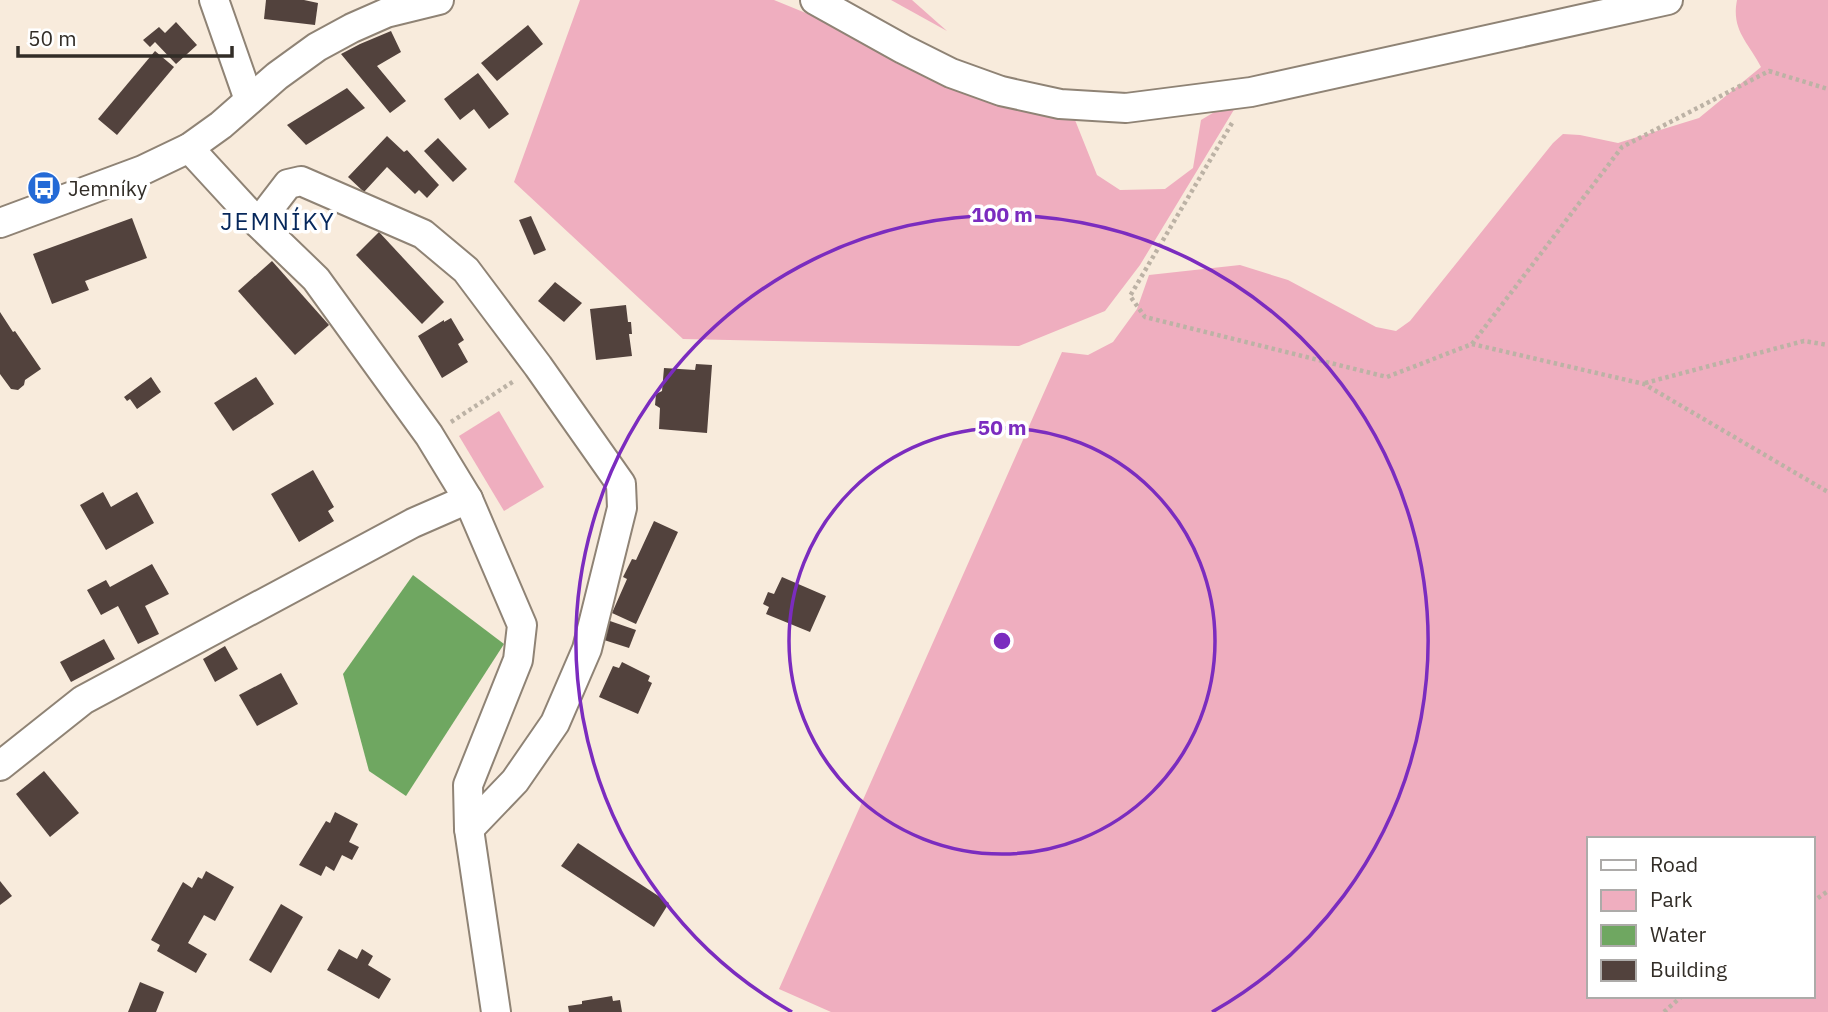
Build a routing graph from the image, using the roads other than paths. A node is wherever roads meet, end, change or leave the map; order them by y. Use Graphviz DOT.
graph roads {
  1 [pos="214,0"];
  2 [pos="439,0"];
  3 [pos="815,0"];
  4 [pos="1668,0"];
  5 [pos="249,100"];
  6 [pos="189,148"];
  7 [pos="0,223"];
  8 [pos="258,223"];
  9 [pos="468,499"];
  10 [pos="0,766"];
  11 [pos="469,829"];
  12 [pos="496,1012"];
  1 -- 5 [label="street"];
  2 -- 5 [label="street"];
  3 -- 4 [label="street"];
  5 -- 6 [label="street"];
  6 -- 7 [label="street"];
  6 -- 8 [label="street"];
  8 -- 9 [label="street"];
  8 -- 11 [label="street"];
  9 -- 10 [label="street"];
  9 -- 11 [label="street"];
  11 -- 12 [label="street"];
}
